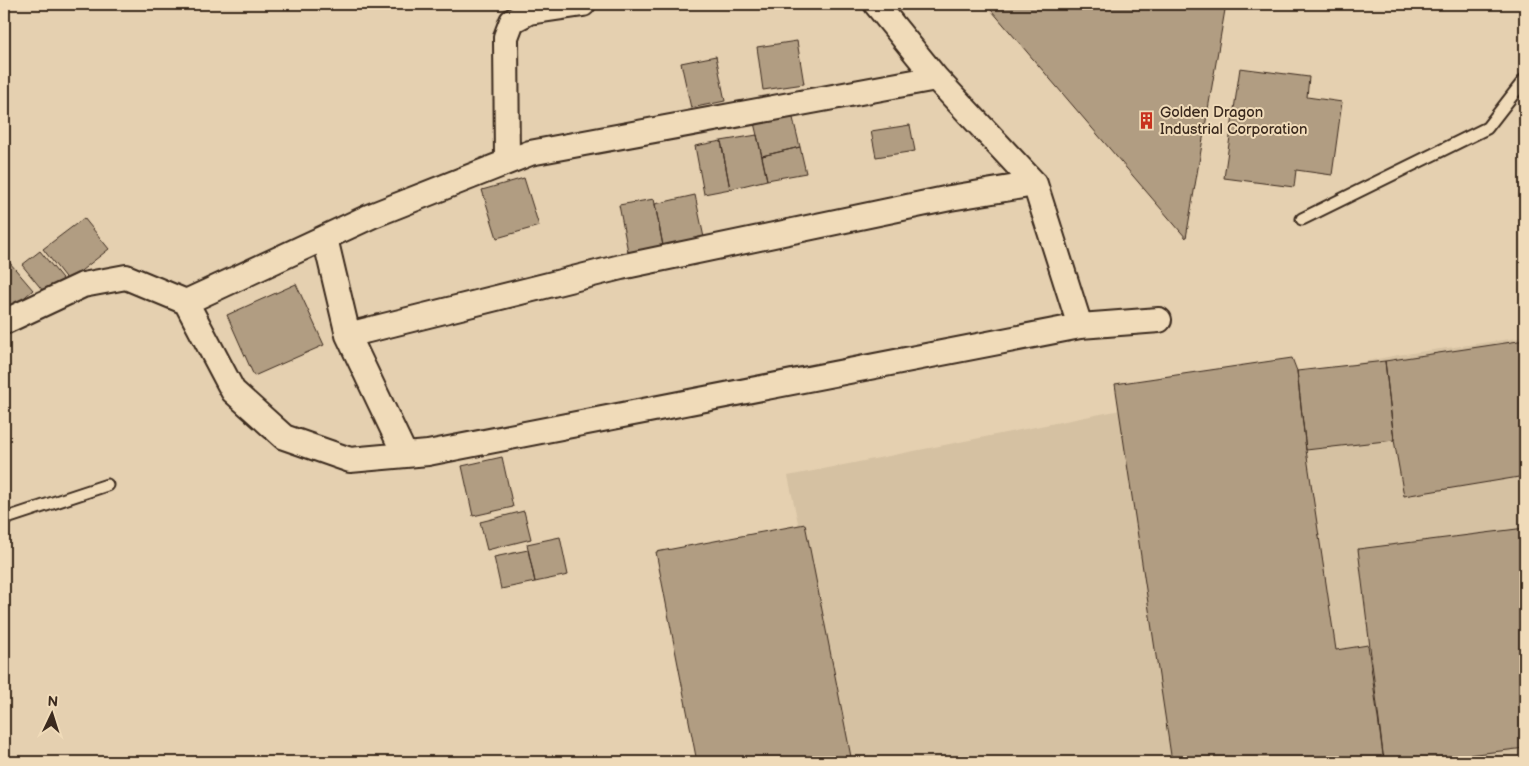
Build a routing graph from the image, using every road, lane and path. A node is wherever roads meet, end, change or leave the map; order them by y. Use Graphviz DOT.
graph roads {
  1 [pos="584,4"];
  2 [pos="876,4"];
  3 [pos="936,78"];
  4 [pos="1525,79"];
  5 [pos="507,161"];
  6 [pos="1035,184"];
  7 [pos="1302,219"];
  8 [pos="326,238"];
  9 [pos="186,302"];
  10 [pos="1159,320"];
  11 [pos="4,322"];
  12 [pos="1080,326"];
  13 [pos="348,334"];
  14 [pos="405,455"];
  15 [pos="107,485"];
  16 [pos="4,520"];
  1 -- 5 [label="street"];
  2 -- 3 [label="street"];
  3 -- 5 [label="street"];
  3 -- 6 [label="street"];
  4 -- 7 [label="lane"];
  5 -- 8 [label="street"];
  6 -- 12 [label="street"];
  6 -- 13 [label="street"];
  8 -- 9 [label="street"];
  8 -- 13 [label="street"];
  9 -- 11 [label="street"];
  9 -- 14 [label="street"];
  10 -- 12 [label="street"];
  12 -- 14 [label="street"];
  13 -- 14 [label="street"];
  15 -- 16 [label="lane"];
}
